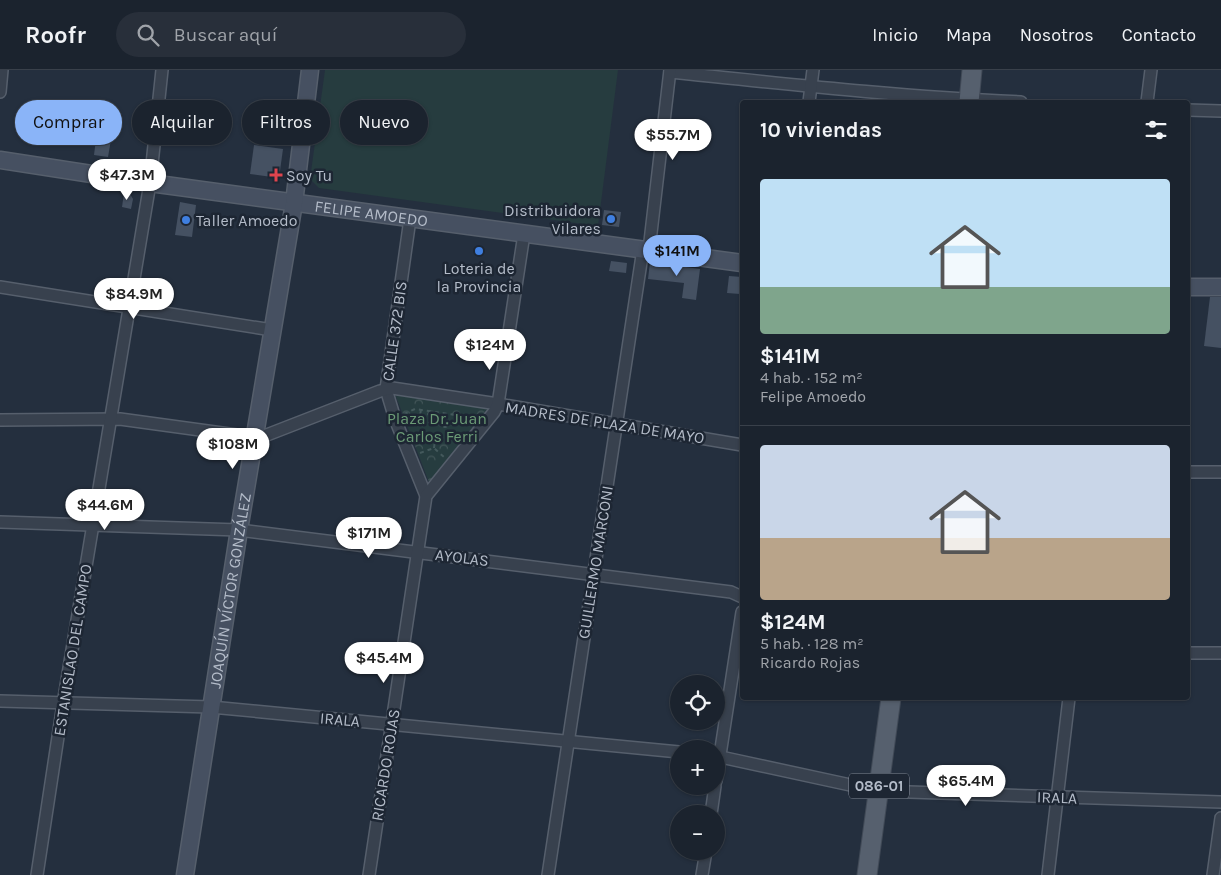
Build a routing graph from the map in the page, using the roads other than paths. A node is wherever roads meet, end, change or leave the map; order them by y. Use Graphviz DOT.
graph roads {
  1 [pos="2,70"];
  2 [pos="162,70"];
  3 [pos="310,70"];
  4 [pos="813,70"];
  5 [pos="972,70"];
  6 [pos="1151,70"];
  7 [pos="670,71"];
  8 [pos="811,87"];
  9 [pos="0,92"];
  10 [pos="810,100"];
  11 [pos="958,100"];
  12 [pos="969,100"];
  13 [pos="1147,100"];
  14 [pos="1190,110"];
  15 [pos="1221,111"];
  16 [pos="0,160"];
  17 [pos="150,183"];
  18 [pos="294,202"];
  19 [pos="410,219"];
  20 [pos="524,234"];
  21 [pos="646,250"];
  22 [pos="740,263"];
  23 [pos="0,287"];
  24 [pos="1190,287"];
  25 [pos="1221,287"];
  26 [pos="129,306"];
  27 [pos="272,330"];
  28 [pos="386,389"];
  29 [pos="498,404"];
  30 [pos="111,418"];
  31 [pos="0,420"];
  32 [pos="616,424"];
  33 [pos="254,438"];
  34 [pos="740,445"];
  35 [pos="1190,472"];
  36 [pos="1221,472"];
  37 [pos="426,496"];
  38 [pos="0,522"];
  39 [pos="93,525"];
  40 [pos="238,530"];
  41 [pos="418,552"];
  42 [pos="593,574"];
  43 [pos="740,596"];
  44 [pos="740,624"];
  45 [pos="1190,653"];
  46 [pos="1221,653"];
  47 [pos="891,700"];
  48 [pos="1069,700"];
  49 [pos="0,701"];
  50 [pos="63,704"];
  51 [pos="211,707"];
  52 [pos="391,724"];
  53 [pos="568,740"];
  54 [pos="721,740"];
  55 [pos="670,751"];
  56 [pos="725,758"];
  57 [pos="878,791"];
  58 [pos="1056,797"];
  59 [pos="1221,802"];
  60 [pos="1221,818"];
  61 [pos="704,860"];
  62 [pos="37,875"];
  63 [pos="185,875"];
  64 [pos="369,875"];
  65 [pos="548,875"];
  66 [pos="702,875"];
  67 [pos="868,875"];
  68 [pos="1048,875"];
  69 [pos="1213,875"];
  1 -- 9 [label="street"];
  2 -- 17 [label="street, ESTANISLAO DEL CAMPO"];
  3 -- 18 [label="street, JOAQUÍN VÍCTOR GONZÁLEZ"];
  4 -- 8 [label="street"];
  5 -- 12 [label="main road"];
  6 -- 13 [label="street"];
  7 -- 8 [label="street"];
  7 -- 21 [label="street, GUILLERMO MARCONI"];
  8 -- 10 [label="street"];
  8 -- 11 [label="street"];
  14 -- 15 [label="street"];
  16 -- 17 [label="street, FELIPE AMOEDO"];
  17 -- 18 [label="street, FELIPE AMOEDO"];
  17 -- 26 [label="street, ESTANISLAO DEL CAMPO"];
  18 -- 19 [label="street, FELIPE AMOEDO"];
  18 -- 27 [label="street, JOAQUÍN VÍCTOR GONZÁLEZ"];
  19 -- 20 [label="street, FELIPE AMOEDO"];
  19 -- 28 [label="street, CALLE 372 BIS"];
  20 -- 21 [label="street, FELIPE AMOEDO"];
  20 -- 29 [label="street"];
  21 -- 22 [label="street, FELIPE AMOEDO"];
  21 -- 32 [label="street, GUILLERMO MARCONI"];
  23 -- 26 [label="street"];
  24 -- 25 [label="street"];
  26 -- 27 [label="street"];
  26 -- 30 [label="street, ESTANISLAO DEL CAMPO"];
  27 -- 33 [label="street, JOAQUÍN VÍCTOR GONZÁLEZ"];
  28 -- 29 [label="street, MADRES DE PLAZA DE MAYO"];
  28 -- 33 [label="street, MADRES DE PLAZA DE MAYO"];
  28 -- 37 [label="street, CALLE 372 BIS"];
  29 -- 32 [label="street, MADRES DE PLAZA DE MAYO"];
  29 -- 37 [label="street"];
  30 -- 31 [label="street, MADRES DE PLAZA DE MAYO"];
  30 -- 33 [label="street, MADRES DE PLAZA DE MAYO"];
  30 -- 39 [label="street, ESTANISLAO DEL CAMPO"];
  32 -- 34 [label="street, MADRES DE PLAZA DE MAYO"];
  32 -- 42 [label="street, GUILLERMO MARCONI"];
  33 -- 40 [label="street, JOAQUÍN VÍCTOR GONZÁLEZ"];
  35 -- 36 [label="street"];
  37 -- 41 [label="street, RICARDO ROJAS"];
  38 -- 39 [label="street, AYOLAS"];
  39 -- 40 [label="street, AYOLAS"];
  39 -- 50 [label="street, ESTANISLAO DEL CAMPO"];
  40 -- 41 [label="street, AYOLAS"];
  40 -- 51 [label="street, JOAQUÍN VÍCTOR GONZÁLEZ"];
  41 -- 42 [label="street, AYOLAS"];
  41 -- 52 [label="street, RICARDO ROJAS"];
  42 -- 43 [label="street, AYOLAS"];
  42 -- 53 [label="street, GUILLERMO MARCONI"];
  44 -- 54 [label="street"];
  45 -- 46 [label="street"];
  47 -- 57 [label="main road, 086-01"];
  48 -- 58 [label="street"];
  49 -- 50 [label="street, IRALA"];
  50 -- 51 [label="street, IRALA"];
  50 -- 62 [label="street, ESTANISLAO DEL CAMPO"];
  51 -- 52 [label="street, IRALA"];
  51 -- 63 [label="street, JOAQUÍN VÍCTOR GONZÁLEZ"];
  52 -- 53 [label="street, IRALA"];
  52 -- 64 [label="street, RICARDO ROJAS"];
  53 -- 55 [label="street, IRALA"];
  53 -- 65 [label="street, GUILLERMO MARCONI"];
  56 -- 57 [label="street, IRALA"];
  57 -- 58 [label="street, IRALA"];
  57 -- 67 [label="main road, 086-01"];
  58 -- 59 [label="street, IRALA"];
  58 -- 68 [label="street"];
  60 -- 69 [label="street"];
  61 -- 66 [label="street"];
}
